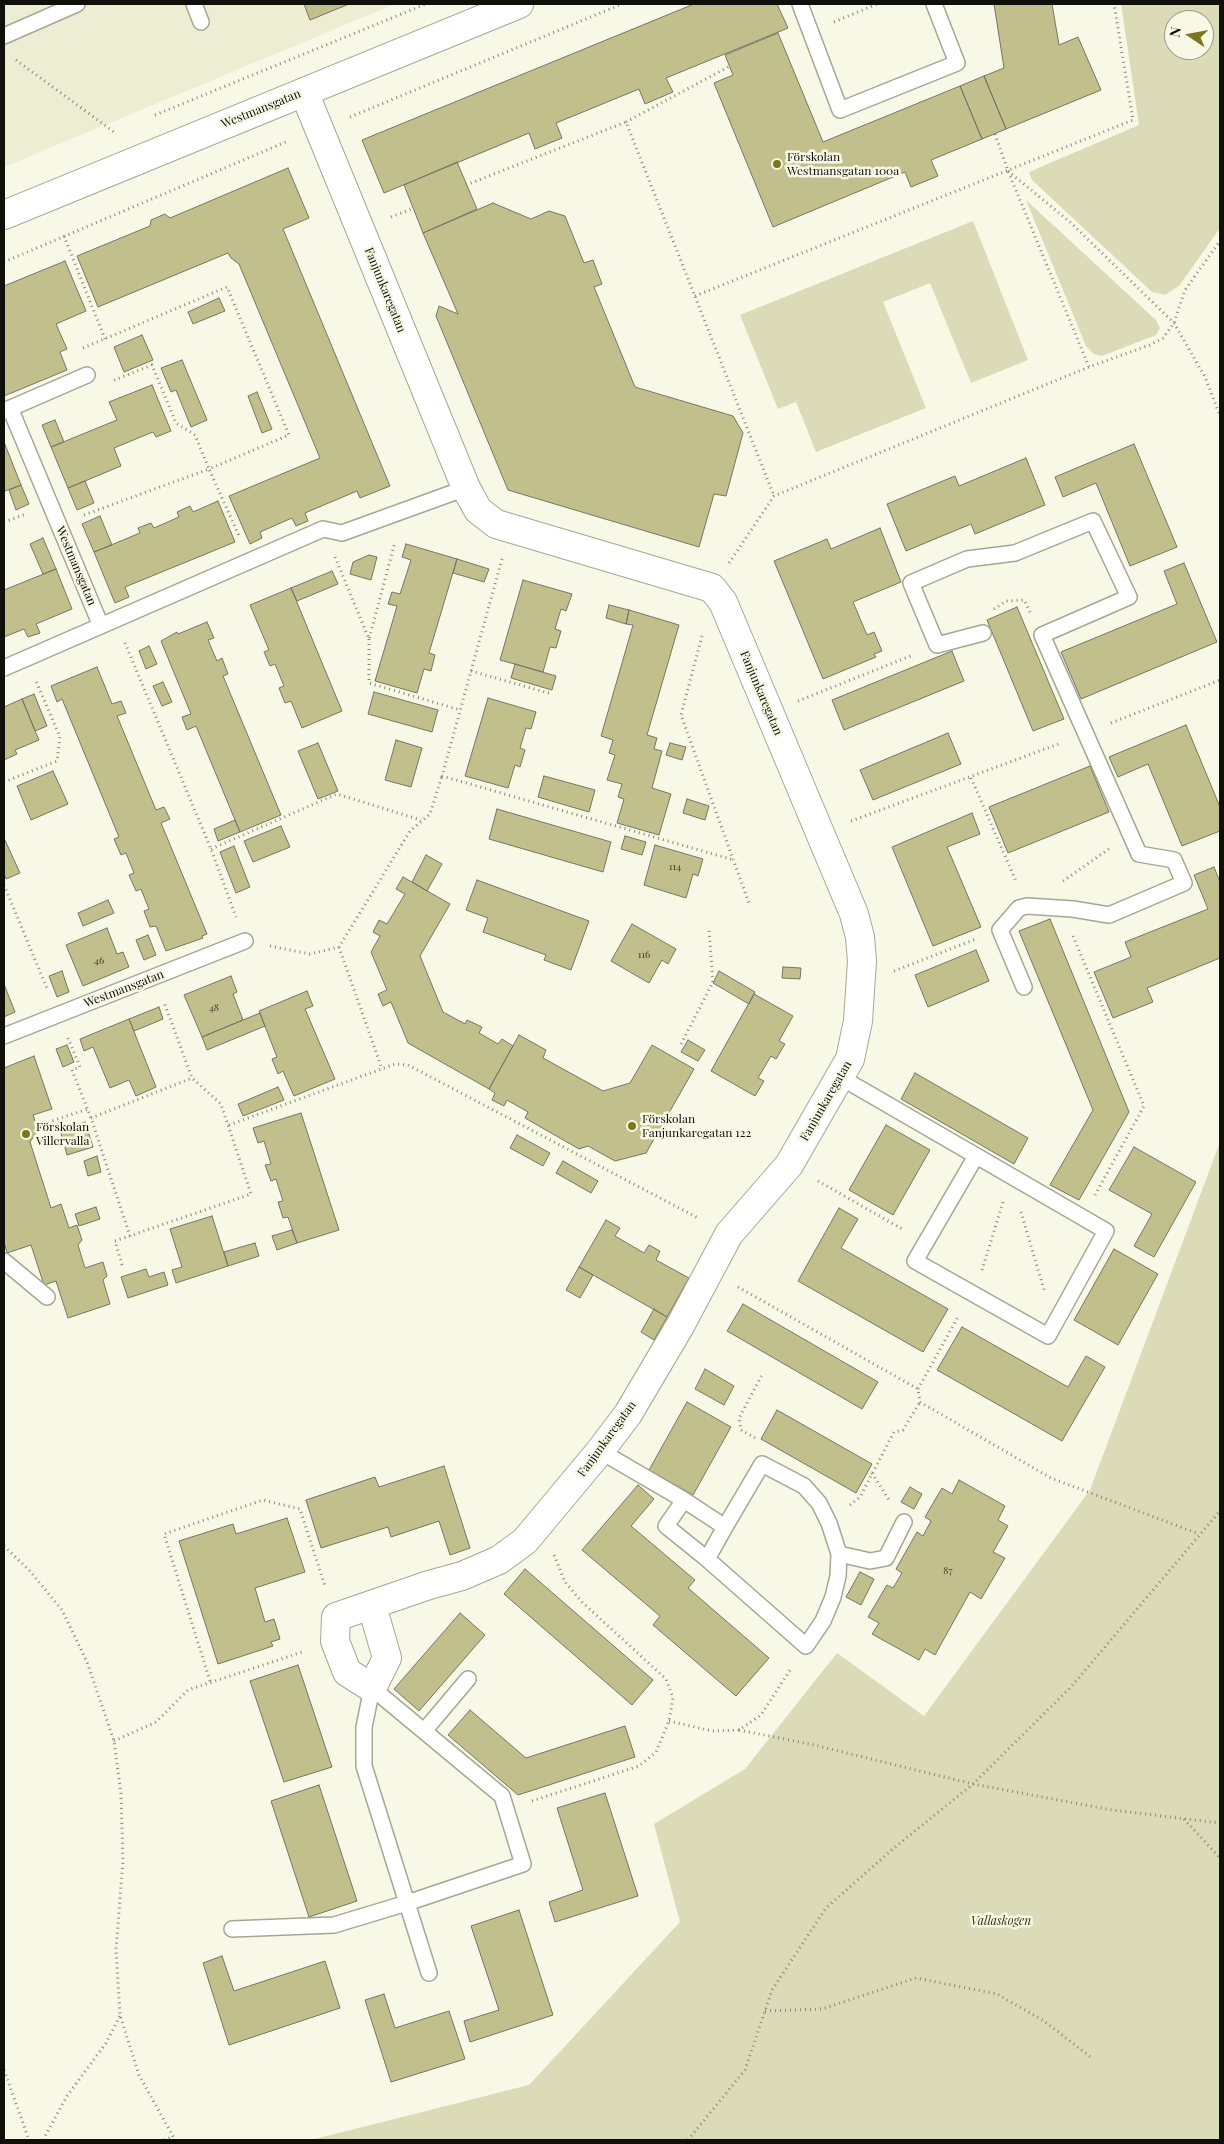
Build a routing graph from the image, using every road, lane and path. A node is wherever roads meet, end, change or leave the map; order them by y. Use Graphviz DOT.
graph roads {
  1 [pos="77,4"];
  2 [pos="194,4"];
  3 [pos="426,4"];
  4 [pos="519,4"];
  5 [pos="800,4"];
  6 [pos="934,4"];
  7 [pos="1114,4"];
  8 [pos="201,22"];
  9 [pos="4,36"];
  10 [pos="12,56"];
  11 [pos="730,66"];
  12 [pos="230,83"];
  13 [pos="304,92"];
  14 [pos="626,122"];
  15 [pos="114,132"];
  16 [pos="995,134"];
  17 [pos="1008,171"];
  18 [pos="466,185"];
  19 [pos="414,208"];
  20 [pos="4,215"];
  21 [pos="384,220"];
  22 [pos="64,236"];
  23 [pos="1220,241"];
  24 [pos="695,296"];
  25 [pos="1174,322"];
  26 [pos="105,339"];
  27 [pos="1089,367"];
  28 [pos="87,375"];
  29 [pos="7,410"];
  30 [pos="1220,416"];
  31 [pos="209,469"];
  32 [pos="466,488"];
  33 [pos="774,496"];
  34 [pos="404,510"];
  35 [pos="4,522"];
  36 [pos="59,525"];
  37 [pos="323,529"];
  38 [pos="503,556"];
  39 [pos="250,561"];
  40 [pos="712,588"];
  41 [pos="116,620"];
  42 [pos="101,626"];
  43 [pos="702,633"];
  44 [pos="983,633"];
  45 [pos="1042,635"];
  46 [pos="369,639"];
  47 [pos="937,645"];
  48 [pos="26,658"];
  49 [pos="4,668"];
  50 [pos="471,671"];
  51 [pos="1220,680"];
  52 [pos="552,694"];
  53 [pos="460,710"];
  54 [pos="769,712"];
  55 [pos="1086,733"];
  56 [pos="442,776"];
  57 [pos="972,778"];
  58 [pos="4,782"];
  59 [pos="422,821"];
  60 [pos="848,822"];
  61 [pos="1130,834"];
  62 [pos="211,849"];
  63 [pos="734,860"];
  64 [pos="4,884"];
  65 [pos="750,906"];
  66 [pos="1027,906"];
  67 [pos="1073,909"];
  68 [pos="709,929"];
  69 [pos="1000,930"];
  70 [pos="245,941"];
  71 [pos="339,947"];
  72 [pos="894,971"];
  73 [pos="155,977"];
  74 [pos="1024,987"];
  75 [pos="58,1015"];
  76 [pos="4,1036"];
  77 [pos="681,1044"];
  78 [pos="382,1069"];
  79 [pos="840,1077"];
  80 [pos="192,1078"];
  81 [pos="88,1109"];
  82 [pos="91,1118"];
  83 [pos="43,1124"];
  84 [pos="229,1125"];
  85 [pos="976,1156"];
  86 [pos="789,1165"];
  87 [pos="1011,1176"];
  88 [pos="1083,1218"];
  89 [pos="729,1234"];
  90 [pos="130,1236"];
  91 [pos="926,1243"];
  92 [pos="4,1261"];
  93 [pos="122,1265"];
  94 [pos="710,1271"];
  95 [pos="972,1294"];
  96 [pos="48,1297"];
  97 [pos="1054,1325"];
  98 [pos="762,1375"];
  99 [pos="918,1389"];
  100 [pos="920,1402"];
  101 [pos="600,1451"];
  102 [pos="762,1464"];
  103 [pos="872,1474"];
  104 [pos="684,1500"];
  105 [pos="1220,1511"];
  106 [pos="541,1522"];
  107 [pos="904,1522"];
  108 [pos="829,1523"];
  109 [pos="725,1527"];
  110 [pos="1199,1534"];
  111 [pos="4,1546"];
  112 [pos="840,1554"];
  113 [pos="707,1559"];
  114 [pos="372,1606"];
  115 [pos="335,1629"];
  116 [pos="806,1646"];
  117 [pos="468,1679"];
  118 [pos="210,1681"];
  119 [pos="372,1688"];
  120 [pos="669,1721"];
  121 [pos="424,1730"];
  122 [pos="739,1730"];
  123 [pos="114,1741"];
  124 [pos="973,1784"];
  125 [pos="506,1809"];
  126 [pos="1184,1819"];
  127 [pos="1220,1823"];
  128 [pos="1220,1858"];
  129 [pos="407,1903"];
  130 [pos="232,1929"];
  131 [pos="429,1973"];
  132 [pos="765,2010"];
  133 [pos="120,2015"];
  134 [pos="1093,2059"];
  135 [pos="4,2070"];
  136 [pos="173,2138"];
  137 [pos="29,2140"];
  138 [pos="43,2140"];
  139 [pos="164,2140"];
  140 [pos="688,2140"];
  1 -- 9 [label="lane"];
  2 -- 8 [label="lane"];
  3 -- 12 [label="path"];
  4 -- 13 [label="street, Westmansgatan"];
  5 -- 6 [label="lane"];
  7 -- 17 [label="path"];
  10 -- 15 [label="path"];
  11 -- 14 [label="path"];
  13 -- 20 [label="street, Westmansgatan"];
  13 -- 32 [label="street, Fanjunkaregatan"];
  14 -- 18 [label="path"];
  14 -- 24 [label="path"];
  16 -- 17 [label="path"];
  17 -- 24 [label="path"];
  17 -- 25 [label="path"];
  17 -- 27 [label="path"];
  19 -- 21 [label="path"];
  22 -- 26 [label="path"];
  23 -- 25 [label="path"];
  24 -- 33 [label="path"];
  25 -- 27 [label="path"];
  25 -- 30 [label="path"];
  26 -- 28 [label="path"];
  26 -- 31 [label="path"];
  27 -- 33 [label="path"];
  28 -- 29 [label="lane, Westmansgatan"];
  28 -- 31 [label="path"];
  29 -- 36 [label="lane, Westmansgatan"];
  31 -- 36 [label="path"];
  31 -- 39 [label="path"];
  32 -- 34 [label="lane"];
  32 -- 40 [label="street, Fanjunkaregatan"];
  33 -- 40 [label="path"];
  34 -- 37 [label="lane"];
  34 -- 46 [label="path"];
  35 -- 36 [label="path"];
  36 -- 42 [label="lane, Westmansgatan"];
  37 -- 39 [label="lane"];
  37 -- 46 [label="path"];
  38 -- 50 [label="path"];
  39 -- 41 [label="lane"];
  40 -- 54 [label="street, Fanjunkaregatan"];
  41 -- 42 [label="lane"];
  41 -- 62 [label="path"];
  42 -- 48 [label="lane"];
  43 -- 63 [label="path"];
  44 -- 45 [label="path"];
  44 -- 47 [label="lane"];
  45 -- 47 [label="lane"];
  45 -- 55 [label="lane"];
  46 -- 53 [label="path"];
  47 -- 54 [label="path"];
  48 -- 49 [label="lane"];
  48 -- 58 [label="path"];
  50 -- 52 [label="path"];
  50 -- 53 [label="path"];
  51 -- 55 [label="path"];
  53 -- 56 [label="path"];
  54 -- 79 [label="street, Fanjunkaregatan"];
  55 -- 57 [label="path"];
  55 -- 61 [label="lane"];
  56 -- 59 [label="path"];
  56 -- 63 [label="path"];
  57 -- 60 [label="path"];
  57 -- 66 [label="path"];
  59 -- 62 [label="path"];
  59 -- 71 [label="path"];
  61 -- 66 [label="path"];
  61 -- 67 [label="lane"];
  62 -- 70 [label="path"];
  63 -- 65 [label="path"];
  64 -- 75 [label="path"];
  66 -- 67 [label="lane"];
  66 -- 69 [label="lane"];
  67 -- 88 [label="path"];
  68 -- 77 [label="path"];
  69 -- 72 [label="path"];
  69 -- 74 [label="lane"];
  70 -- 71 [label="path"];
  70 -- 73 [label="lane, Westmansgatan"];
  71 -- 78 [label="path"];
  73 -- 75 [label="lane, Westmansgatan"];
  73 -- 80 [label="path"];
  75 -- 76 [label="lane, Westmansgatan"];
  75 -- 81 [label="path"];
  78 -- 84 [label="path"];
  78 -- 89 [label="path"];
  79 -- 85 [label="lane"];
  79 -- 86 [label="street, Fanjunkaregatan"];
  80 -- 82 [label="path"];
  80 -- 84 [label="path"];
  81 -- 82 [label="path"];
  81 -- 83 [label="path"];
  82 -- 90 [label="path"];
  84 -- 90 [label="path"];
  85 -- 87 [label="lane"];
  85 -- 91 [label="lane"];
  86 -- 89 [label="street, Fanjunkaregatan"];
  86 -- 91 [label="path"];
  87 -- 88 [label="lane"];
  87 -- 95 [label="path"];
  87 -- 97 [label="path"];
  88 -- 97 [label="lane"];
  89 -- 94 [label="street, Fanjunkaregatan"];
  90 -- 93 [label="path"];
  91 -- 95 [label="lane"];
  92 -- 96 [label="lane"];
  94 -- 99 [label="path"];
  94 -- 101 [label="street, Fanjunkaregatan"];
  95 -- 97 [label="lane"];
  95 -- 99 [label="path"];
  98 -- 102 [label="path"];
  99 -- 100 [label="path"];
  100 -- 103 [label="path"];
  100 -- 110 [label="path"];
  101 -- 104 [label="lane"];
  101 -- 106 [label="street, Fanjunkaregatan"];
  102 -- 108 [label="lane"];
  102 -- 109 [label="lane"];
  103 -- 107 [label="path"];
  103 -- 108 [label="path"];
  104 -- 109 [label="lane"];
  104 -- 113 [label="lane"];
  105 -- 110 [label="path"];
  106 -- 114 [label="street, Fanjunkaregatan"];
  106 -- 120 [label="path"];
  107 -- 112 [label="lane"];
  108 -- 112 [label="lane"];
  109 -- 113 [label="lane"];
  110 -- 124 [label="path"];
  111 -- 123 [label="path"];
  112 -- 116 [label="lane"];
  113 -- 116 [label="lane"];
  114 -- 115 [label="street, Fanjunkaregatan"];
  114 -- 119 [label="street"];
  115 -- 118 [label="path"];
  115 -- 118 [label="path"];
  115 -- 119 [label="street"];
  116 -- 122 [label="path"];
  117 -- 121 [label="lane"];
  118 -- 123 [label="path"];
  119 -- 121 [label="lane"];
  119 -- 129 [label="lane"];
  120 -- 122 [label="path"];
  120 -- 125 [label="path"];
  121 -- 125 [label="lane"];
  122 -- 124 [label="path"];
  123 -- 133 [label="path"];
  124 -- 126 [label="path"];
  124 -- 132 [label="path"];
  125 -- 129 [label="lane"];
  126 -- 127 [label="path"];
  126 -- 128 [label="path"];
  129 -- 130 [label="lane"];
  129 -- 131 [label="lane"];
  132 -- 134 [label="path"];
  132 -- 140 [label="path"];
  133 -- 136 [label="path"];
  133 -- 138 [label="path"];
  135 -- 137 [label="path"];
  136 -- 139 [label="path"];
}
